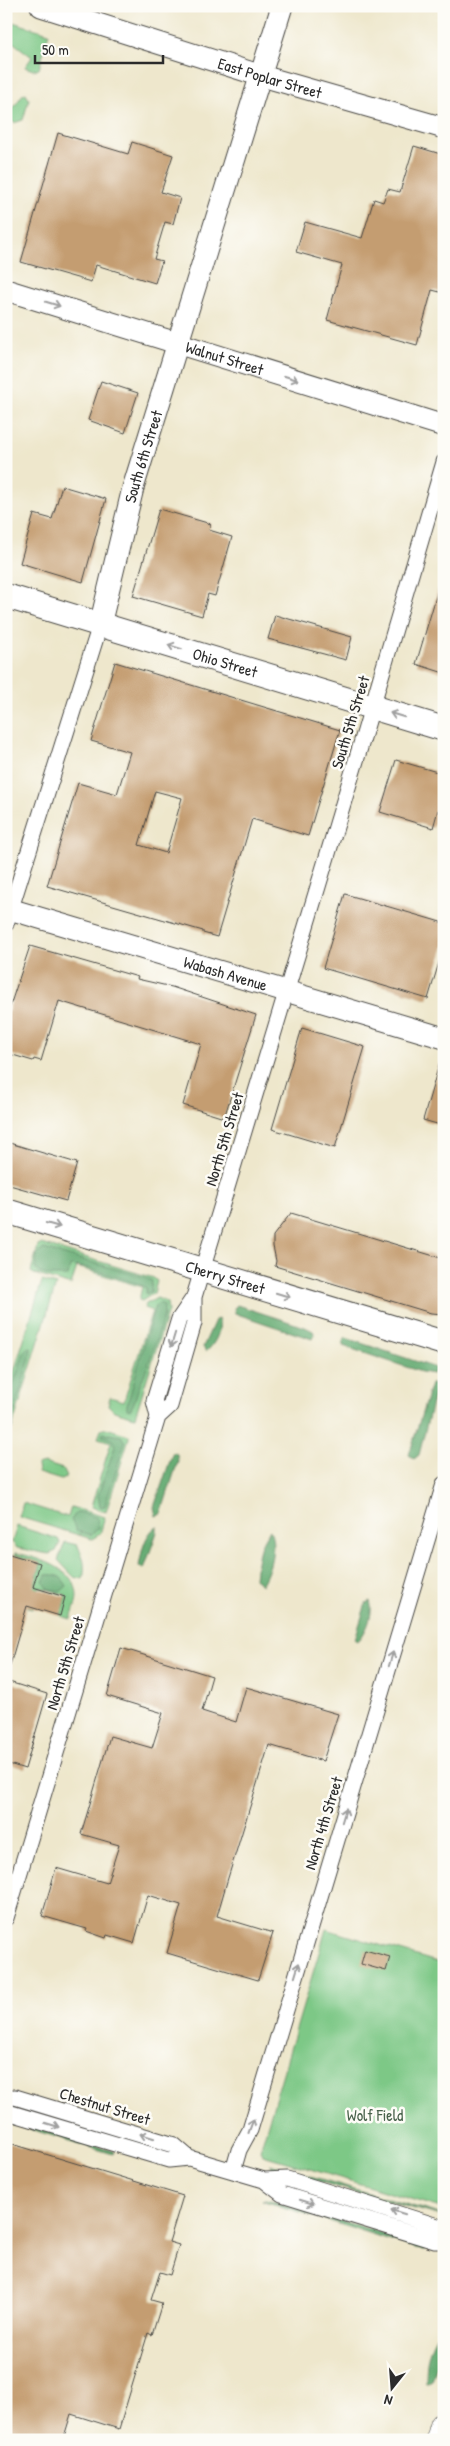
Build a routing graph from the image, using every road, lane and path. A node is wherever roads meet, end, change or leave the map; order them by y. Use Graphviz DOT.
graph roads {
  1 [pos="41,6"];
  2 [pos="282,6"];
  3 [pos="262,76"];
  4 [pos="444,128"];
  5 [pos="6,290"];
  6 [pos="178,342"];
  7 [pos="444,426"];
  8 [pos="444,462"];
  9 [pos="6,596"];
  10 [pos="100,624"];
  11 [pos="372,707"];
  12 [pos="444,729"];
  13 [pos="8,913"];
  14 [pos="287,991"];
  15 [pos="444,1038"];
  16 [pos="6,1211"];
  17 [pos="202,1270"];
  18 [pos="444,1343"];
  19 [pos="444,1484"];
  20 [pos="6,1918"];
  21 [pos="6,2098"];
  22 [pos="6,2109"];
  23 [pos="189,2158"];
  24 [pos="233,2171"];
  25 [pos="264,2180"];
  26 [pos="444,2228"];
  27 [pos="444,2241"];
  28 [pos="444,2426"];
  29 [pos="440,2440"];
  1 -- 3 [label="street, East Poplar Street"];
  2 -- 3 [label="street, South 6th Street"];
  3 -- 4 [label="street, East Poplar Street"];
  3 -- 6 [label="street, South 6th Street"];
  5 -- 6 [label="street, Walnut Street, one-way"];
  6 -- 7 [label="street, Walnut Street, one-way"];
  6 -- 10 [label="street, South 6th Street"];
  8 -- 11 [label="street, South 5th Street"];
  9 -- 10 [label="main road, Ohio Street"];
  11 -- 10 [label="main road, Ohio Street, one-way"];
  10 -- 13 [label="street, South 6th Street"];
  12 -- 11 [label="main road, Ohio Street, one-way"];
  11 -- 14 [label="street, South 5th Street"];
  13 -- 14 [label="street, Wabash Avenue"];
  14 -- 15 [label="street, Wabash Avenue"];
  14 -- 17 [label="street, North 5th Street"];
  16 -- 17 [label="main road, Cherry Street, one-way"];
  17 -- 18 [label="main road, Cherry Street, one-way"];
  17 -- 20 [label="street, North 5th Street"];
  24 -- 19 [label="street, North 4th Street, one-way"];
  23 -- 21 [label="street, Chestnut Street, one-way"];
  22 -- 23 [label="street, Chestnut Street, one-way"];
  23 -- 24 [label="street, Chestnut Street"];
  24 -- 25 [label="street, Chestnut Street"];
  26 -- 25 [label="street, Chestnut Street, one-way"];
  25 -- 27 [label="street, Chestnut Street, one-way"];
  28 -- 29 [label="highway"];
}
